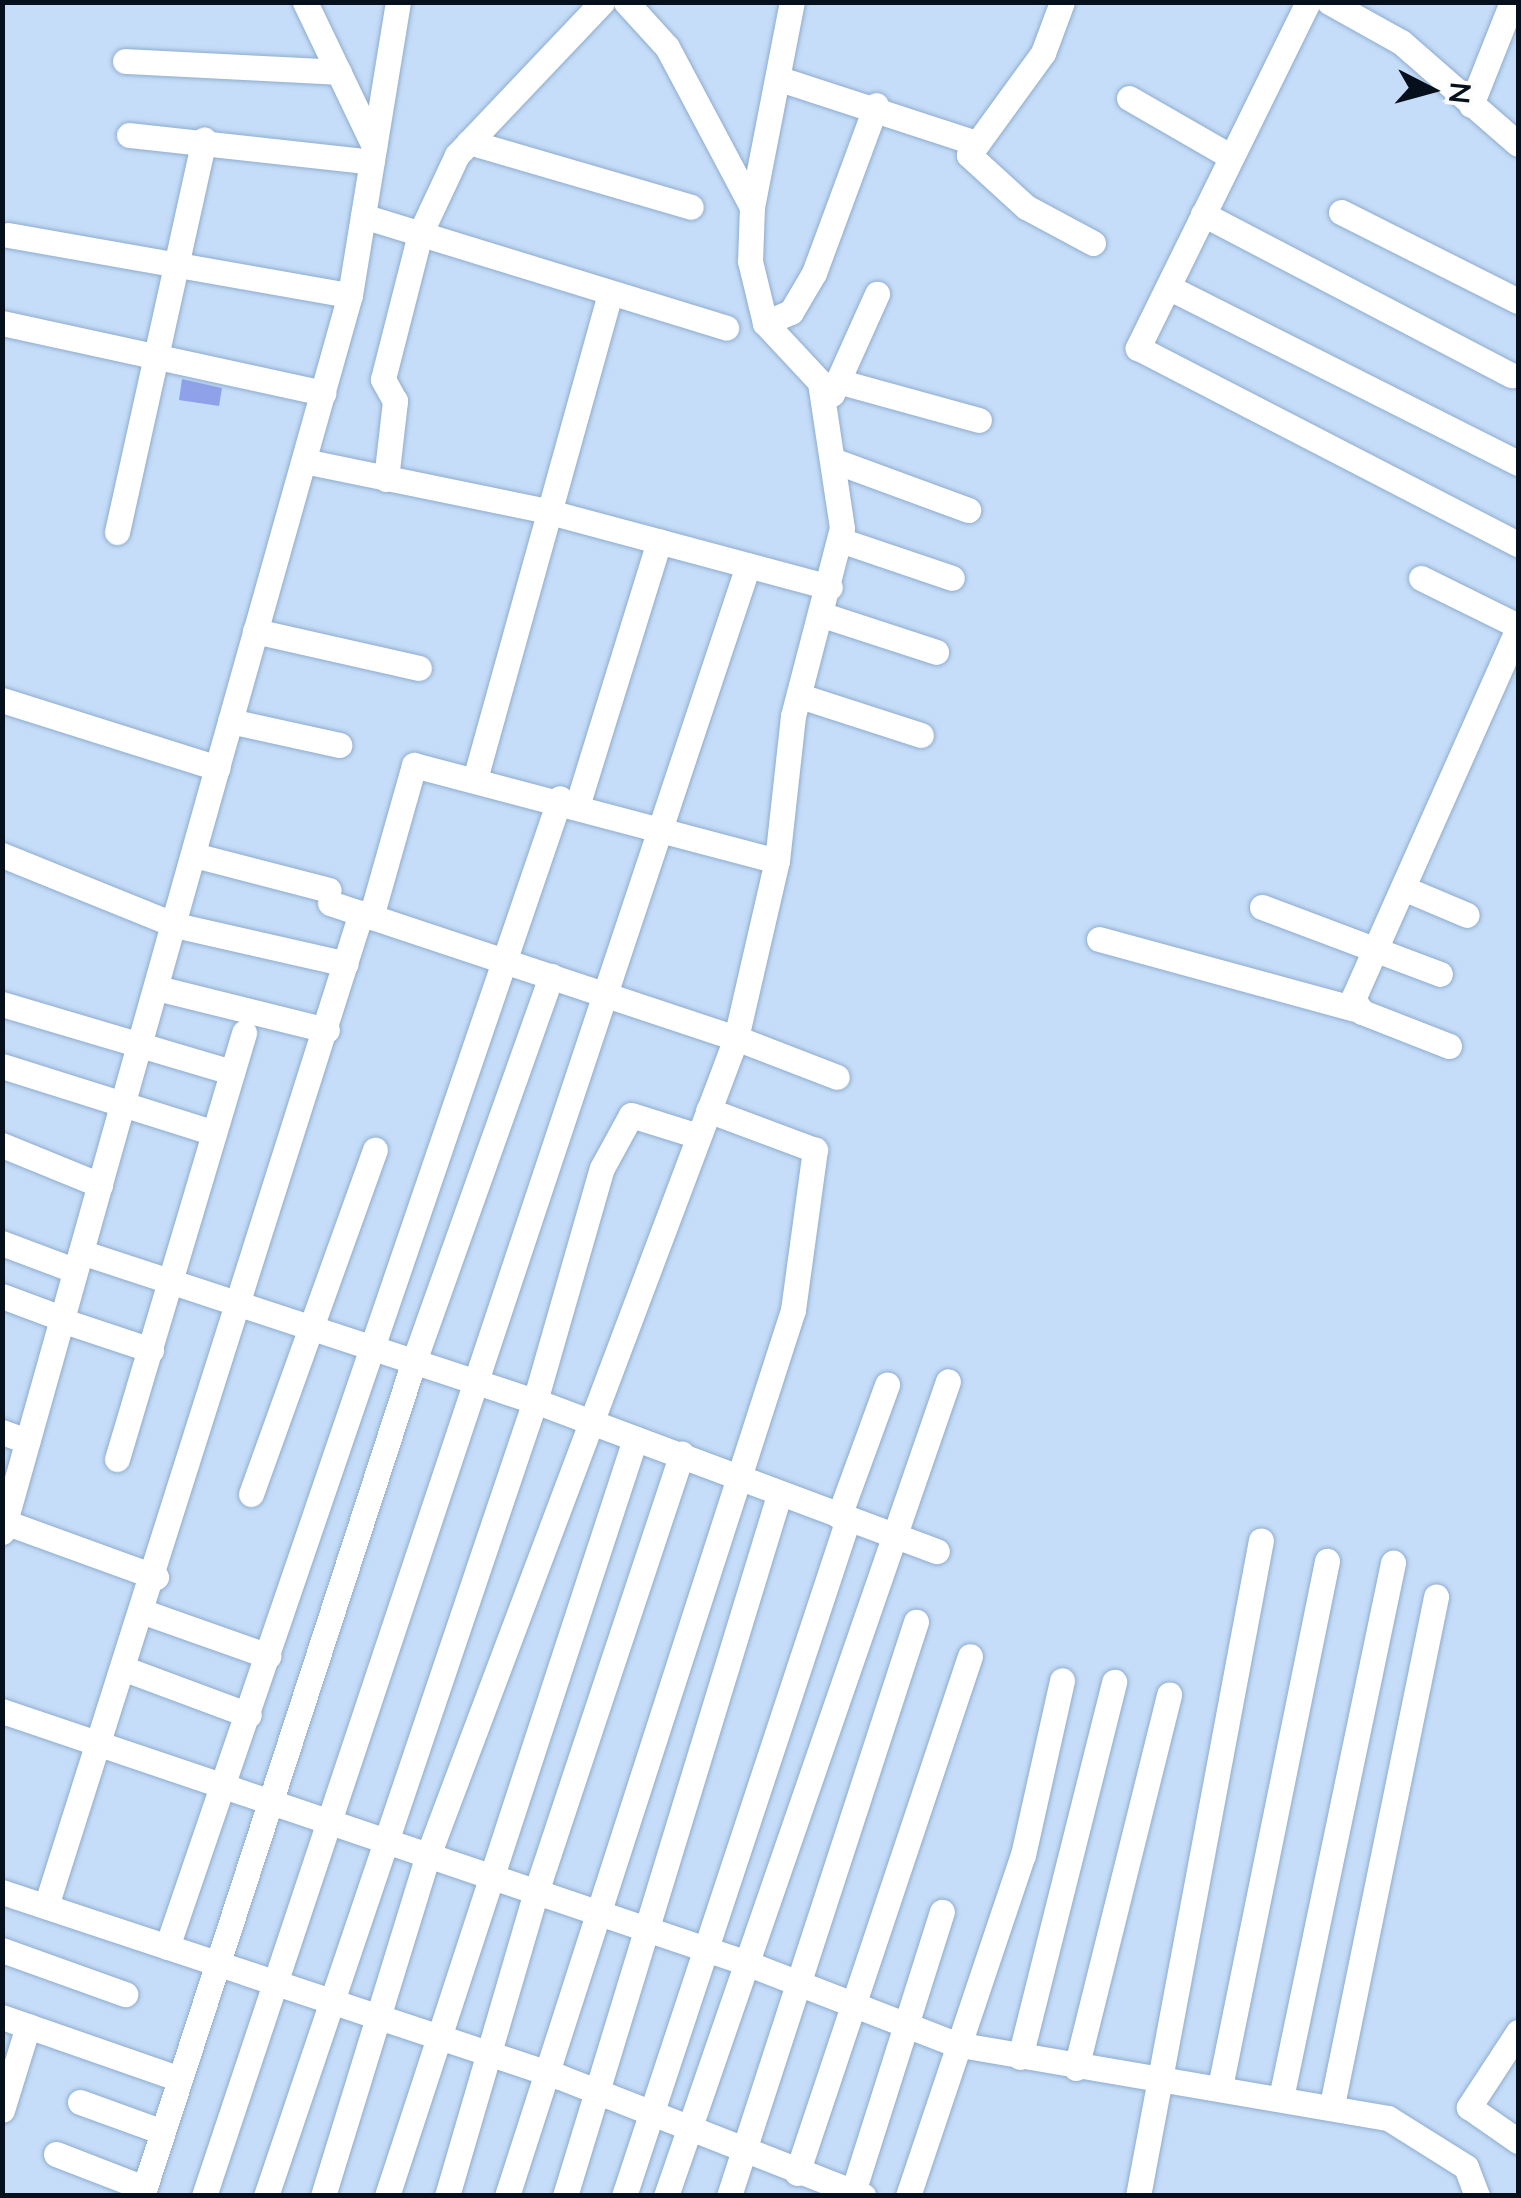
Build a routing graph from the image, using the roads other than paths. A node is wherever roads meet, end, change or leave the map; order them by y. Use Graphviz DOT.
graph roads {
  1 [pos="306,2"];
  2 [pos="398,2"];
  3 [pos="602,2"];
  4 [pos="626,2"];
  5 [pos="792,2"];
  6 [pos="1062,2"];
  7 [pos="1308,2"];
  8 [pos="1329,2"];
  9 [pos="1512,2"];
  10 [pos="125,61"];
  11 [pos="339,72"];
  12 [pos="783,80"];
  13 [pos="1129,98"];
  14 [pos="1472,104"];
  15 [pos="876,105"];
  16 [pos="128,135"];
  17 [pos="204,140"];
  18 [pos="470,142"];
  19 [pos="976,143"];
  20 [pos="1518,144"];
  21 [pos="373,154"];
  22 [pos="1230,156"];
  23 [pos="691,207"];
  24 [pos="752,207"];
  25 [pos="1341,212"];
  26 [pos="1203,214"];
  27 [pos="363,216"];
  28 [pos="420,234"];
  29 [pos="8,235"];
  30 [pos="1093,244"];
  31 [pos="182,265"];
  32 [pos="1168,287"];
  33 [pos="350,294"];
  34 [pos="876,294"];
  35 [pos="608,296"];
  36 [pos="1518,301"];
  37 [pos="2,323"];
  38 [pos="764,323"];
  39 [pos="726,328"];
  40 [pos="160,359"];
  41 [pos="1510,375"];
  42 [pos="840,382"];
  43 [pos="323,393"];
  44 [pos="824,404"];
  45 [pos="979,420"];
  46 [pos="304,461"];
  47 [pos="835,461"];
  48 [pos="1518,463"];
  49 [pos="386,480"];
  50 [pos="968,510"];
  51 [pos="549,512"];
  52 [pos="117,532"];
  53 [pos="840,540"];
  54 [pos="659,541"];
  55 [pos="1518,544"];
  56 [pos="748,565"];
  57 [pos="952,578"];
  58 [pos="1421,578"];
  59 [pos="830,586"];
  60 [pos="823,615"];
  61 [pos="1518,628"];
  62 [pos="256,631"];
  63 [pos="936,652"];
  64 [pos="419,668"];
  65 [pos="800,696"];
  66 [pos="2,700"];
  67 [pos="230,721"];
  68 [pos="921,735"];
  69 [pos="338,746"];
  70 [pos="218,768"];
  71 [pos="474,779"];
  72 [pos="569,801"];
  73 [pos="664,826"];
  74 [pos="194,855"];
  75 [pos="2,856"];
  76 [pos="777,861"];
  77 [pos="1403,888"];
  78 [pos="1262,906"];
  79 [pos="366,915"];
  80 [pos="1468,915"];
  81 [pos="175,924"];
  82 [pos="1099,938"];
  83 [pos="1377,950"];
  84 [pos="503,960"];
  85 [pos="346,964"];
  86 [pos="1440,974"];
  87 [pos="551,976"];
  88 [pos="157,988"];
  89 [pos="609,996"];
  90 [pos="2,1004"];
  91 [pos="1355,1009"];
  92 [pos="327,1030"];
  93 [pos="244,1032"];
  94 [pos="736,1038"];
  95 [pos="1450,1046"];
  96 [pos="140,1047"];
  97 [pos="2,1066"];
  98 [pos="232,1072"];
  99 [pos="837,1077"];
  100 [pos="122,1109"];
  101 [pos="708,1110"];
  102 [pos="214,1133"];
  103 [pos="698,1136"];
  104 [pos="2,1145"];
  105 [pos="376,1150"];
  106 [pos="100,1185"];
  107 [pos="2,1243"];
  108 [pos="76,1260"];
  109 [pos="172,1282"];
  110 [pos="2,1296"];
  111 [pos="238,1305"];
  112 [pos="61,1319"];
  113 [pos="311,1330"];
  114 [pos="365,1348"];
  115 [pos="151,1350"];
  116 [pos="413,1364"];
  117 [pos="948,1381"];
  118 [pos="472,1384"];
  119 [pos="887,1384"];
  120 [pos="535,1401"];
  121 [pos="588,1423"];
  122 [pos="15,1436"];
  123 [pos="636,1438"];
  124 [pos="682,1454"];
  125 [pos="116,1459"];
  126 [pos="742,1482"];
  127 [pos="252,1494"];
  128 [pos="778,1495"];
  129 [pos="844,1517"];
  130 [pos="3,1525"];
  131 [pos="891,1534"];
  132 [pos="1261,1540"];
  133 [pos="938,1551"];
  134 [pos="1327,1561"];
  135 [pos="1393,1563"];
  136 [pos="156,1577"];
  137 [pos="1436,1597"];
  138 [pos="144,1612"];
  139 [pos="916,1622"];
  140 [pos="268,1656"];
  141 [pos="970,1656"];
  142 [pos="125,1669"];
  143 [pos="1062,1680"];
  144 [pos="1114,1682"];
  145 [pos="1168,1694"];
  146 [pos="2,1711"];
  147 [pos="249,1715"];
  148 [pos="99,1746"];
  149 [pos="225,1791"];
  150 [pos="273,1807"];
  151 [pos="326,1824"];
  152 [pos="385,1844"];
  153 [pos="427,1858"];
  154 [pos="494,1879"];
  155 [pos="2,1892"];
  156 [pos="536,1892"];
  157 [pos="46,1906"];
  158 [pos="597,1911"];
  159 [pos="942,1912"];
  160 [pos="640,1927"];
  161 [pos="167,1946"];
  162 [pos="2,1950"];
  163 [pos="708,1950"];
  164 [pos="744,1962"];
  165 [pos="218,1964"];
  166 [pos="270,1981"];
  167 [pos="803,1984"];
  168 [pos="126,1994"];
  169 [pos="332,2000"];
  170 [pos="853,2000"];
  171 [pos="2,2016"];
  172 [pos="376,2016"];
  173 [pos="908,2024"];
  174 [pos="28,2026"];
  175 [pos="1518,2032"];
  176 [pos="444,2039"];
  177 [pos="954,2044"];
  178 [pos="491,2054"];
  179 [pos="1020,2058"];
  180 [pos="1076,2068"];
  181 [pos="546,2072"];
  182 [pos="1153,2078"];
  183 [pos="180,2079"];
  184 [pos="1220,2087"];
  185 [pos="597,2090"];
  186 [pos="1281,2098"];
  187 [pos="80,2102"];
  188 [pos="1332,2105"];
  189 [pos="2,2110"];
  190 [pos="654,2110"];
  191 [pos="688,2130"];
  192 [pos="163,2132"];
  193 [pos="1518,2141"];
  194 [pos="56,2154"];
  195 [pos="743,2154"];
  196 [pos="797,2173"];
  197 [pos="143,2192"];
  198 [pos="858,2194"];
  199 [pos="204,2196"];
  200 [pos="266,2196"];
  201 [pos="323,2196"];
  202 [pos="387,2196"];
  203 [pos="447,2196"];
  204 [pos="507,2196"];
  205 [pos="565,2196"];
  206 [pos="624,2196"];
  207 [pos="666,2196"];
  208 [pos="729,2196"];
  209 [pos="908,2196"];
  210 [pos="1138,2196"];
  211 [pos="1477,2196"];
  1 -- 11 [label="street"];
  2 -- 21 [label="street"];
  3 -- 18 [label="street"];
  4 -- 24 [label="street"];
  5 -- 12 [label="street"];
  6 -- 19 [label="street"];
  7 -- 22 [label="street"];
  8 -- 14 [label="street"];
  9 -- 14 [label="street"];
  10 -- 11 [label="street"];
  11 -- 21 [label="street"];
  12 -- 15 [label="street"];
  12 -- 24 [label="street"];
  13 -- 22 [label="street"];
  14 -- 20 [label="street"];
  15 -- 19 [label="street"];
  15 -- 38 [label="street"];
  16 -- 17 [label="street"];
  17 -- 21 [label="street"];
  17 -- 31 [label="street"];
  18 -- 23 [label="street"];
  18 -- 28 [label="street"];
  19 -- 30 [label="street"];
  21 -- 27 [label="street"];
  22 -- 26 [label="street"];
  24 -- 38 [label="street"];
  25 -- 36 [label="street"];
  26 -- 32 [label="street"];
  26 -- 41 [label="street"];
  27 -- 28 [label="street"];
  27 -- 33 [label="street"];
  28 -- 35 [label="street"];
  28 -- 49 [label="street"];
  29 -- 31 [label="street"];
  31 -- 33 [label="street"];
  31 -- 40 [label="street"];
  32 -- 48 [label="street"];
  32 -- 55 [label="street"];
  33 -- 43 [label="street"];
  34 -- 42 [label="street"];
  35 -- 39 [label="street"];
  35 -- 51 [label="street"];
  37 -- 40 [label="street"];
  38 -- 44 [label="street"];
  40 -- 43 [label="street"];
  40 -- 52 [label="street"];
  42 -- 44 [label="street"];
  42 -- 45 [label="street"];
  43 -- 46 [label="street"];
  44 -- 47 [label="street"];
  46 -- 49 [label="street"];
  46 -- 62 [label="street"];
  47 -- 50 [label="street"];
  47 -- 53 [label="street"];
  49 -- 51 [label="street"];
  51 -- 54 [label="street"];
  51 -- 71 [label="street"];
  53 -- 57 [label="street"];
  53 -- 59 [label="street"];
  54 -- 56 [label="street"];
  54 -- 72 [label="street"];
  56 -- 59 [label="street"];
  56 -- 73 [label="street"];
  58 -- 61 [label="street"];
  59 -- 60 [label="street"];
  60 -- 63 [label="street"];
  60 -- 65 [label="street"];
  61 -- 77 [label="street"];
  62 -- 64 [label="street"];
  62 -- 67 [label="street"];
  65 -- 68 [label="street"];
  65 -- 76 [label="street"];
  66 -- 70 [label="street"];
  67 -- 69 [label="street"];
  67 -- 70 [label="street"];
  70 -- 74 [label="street"];
  71 -- 72 [label="street"];
  71 -- 79 [label="street"];
  72 -- 73 [label="street"];
  72 -- 84 [label="street"];
  73 -- 76 [label="street"];
  73 -- 89 [label="street"];
  74 -- 79 [label="street"];
  74 -- 81 [label="street"];
  75 -- 81 [label="street"];
  76 -- 94 [label="street"];
  77 -- 80 [label="street"];
  77 -- 83 [label="street"];
  78 -- 83 [label="street"];
  79 -- 84 [label="street"];
  79 -- 85 [label="street"];
  81 -- 85 [label="street"];
  81 -- 88 [label="street"];
  82 -- 91 [label="street"];
  83 -- 86 [label="street"];
  83 -- 91 [label="street"];
  84 -- 87 [label="street"];
  84 -- 114 [label="street"];
  85 -- 92 [label="street"];
  87 -- 89 [label="street"];
  87 -- 116 [label="street"];
  88 -- 92 [label="street"];
  88 -- 96 [label="street"];
  89 -- 94 [label="street"];
  89 -- 118 [label="street"];
  90 -- 96 [label="street"];
  91 -- 95 [label="street"];
  92 -- 111 [label="street"];
  93 -- 98 [label="street"];
  94 -- 99 [label="street"];
  94 -- 101 [label="street"];
  96 -- 98 [label="street"];
  96 -- 100 [label="street"];
  97 -- 100 [label="street"];
  98 -- 102 [label="street"];
  100 -- 102 [label="street"];
  100 -- 106 [label="street"];
  101 -- 103 [label="street"];
  101 -- 126 [label="street"];
  102 -- 109 [label="street"];
  103 -- 120 [label="street"];
  103 -- 121 [label="street"];
  104 -- 106 [label="street"];
  105 -- 113 [label="street"];
  106 -- 108 [label="street"];
  107 -- 108 [label="street"];
  108 -- 109 [label="street"];
  108 -- 112 [label="street"];
  109 -- 111 [label="street"];
  109 -- 115 [label="street"];
  110 -- 112 [label="street"];
  111 -- 113 [label="street"];
  111 -- 136 [label="street"];
  112 -- 115 [label="street"];
  112 -- 122 [label="street"];
  113 -- 114 [label="street"];
  113 -- 127 [label="street"];
  114 -- 116 [label="street"];
  114 -- 140 [label="street"];
  115 -- 125 [label="street"];
  116 -- 118 [label="street"];
  116 -- 150 [label="street"];
  117 -- 131 [label="street"];
  118 -- 120 [label="street"];
  118 -- 151 [label="street"];
  119 -- 129 [label="street"];
  120 -- 121 [label="street"];
  120 -- 152 [label="street"];
  121 -- 123 [label="street"];
  121 -- 153 [label="street"];
  122 -- 130 [label="street"];
  123 -- 124 [label="street"];
  123 -- 154 [label="street"];
  124 -- 126 [label="street"];
  124 -- 156 [label="street"];
  126 -- 128 [label="street"];
  126 -- 158 [label="street"];
  128 -- 129 [label="street"];
  128 -- 160 [label="street"];
  129 -- 131 [label="street"];
  129 -- 163 [label="street"];
  130 -- 136 [label="street"];
  131 -- 133 [label="street"];
  131 -- 164 [label="street"];
  132 -- 182 [label="street"];
  134 -- 184 [label="street"];
  135 -- 186 [label="street"];
  136 -- 138 [label="street"];
  137 -- 188 [label="street"];
  138 -- 140 [label="street"];
  138 -- 142 [label="street"];
  139 -- 167 [label="street"];
  140 -- 147 [label="street"];
  141 -- 170 [label="street"];
  142 -- 147 [label="street"];
  142 -- 148 [label="street"];
  143 -- 177 [label="street"];
  144 -- 179 [label="street"];
  145 -- 180 [label="street"];
  146 -- 148 [label="street"];
  147 -- 149 [label="street"];
  148 -- 149 [label="street"];
  148 -- 157 [label="street"];
  149 -- 150 [label="street"];
  149 -- 161 [label="street"];
  150 -- 151 [label="street"];
  150 -- 165 [label="street"];
  151 -- 152 [label="street"];
  151 -- 166 [label="street"];
  152 -- 153 [label="street"];
  152 -- 169 [label="street"];
  153 -- 154 [label="street"];
  153 -- 172 [label="street"];
  154 -- 156 [label="street"];
  154 -- 176 [label="street"];
  155 -- 157 [label="street"];
  156 -- 158 [label="street"];
  156 -- 178 [label="street"];
  157 -- 161 [label="street"];
  158 -- 160 [label="street"];
  158 -- 181 [label="street"];
  159 -- 173 [label="street"];
  160 -- 163 [label="street"];
  160 -- 185 [label="street"];
  161 -- 165 [label="street"];
  162 -- 168 [label="street"];
  163 -- 164 [label="street"];
  163 -- 190 [label="street"];
  164 -- 167 [label="street"];
  164 -- 191 [label="street"];
  165 -- 166 [label="street"];
  165 -- 183 [label="street"];
  166 -- 169 [label="street"];
  166 -- 199 [label="street"];
  167 -- 170 [label="street"];
  167 -- 195 [label="street"];
  169 -- 172 [label="street"];
  169 -- 200 [label="street"];
  170 -- 173 [label="street"];
  170 -- 196 [label="street"];
  171 -- 174 [label="street"];
  172 -- 176 [label="street"];
  172 -- 201 [label="street"];
  173 -- 177 [label="street"];
  173 -- 198 [label="street"];
  174 -- 183 [label="street"];
  174 -- 189 [label="street"];
  175 -- 193 [label="street"];
  176 -- 178 [label="street"];
  176 -- 202 [label="street"];
  177 -- 179 [label="street"];
  177 -- 209 [label="street"];
  178 -- 181 [label="street"];
  178 -- 203 [label="street"];
  179 -- 180 [label="street"];
  180 -- 182 [label="street"];
  181 -- 185 [label="street"];
  181 -- 204 [label="street"];
  182 -- 184 [label="street"];
  182 -- 210 [label="street"];
  183 -- 192 [label="street"];
  184 -- 186 [label="street"];
  185 -- 190 [label="street"];
  185 -- 205 [label="street"];
  186 -- 188 [label="street"];
  187 -- 192 [label="street"];
  188 -- 211 [label="street"];
  190 -- 191 [label="street"];
  190 -- 206 [label="street"];
  191 -- 195 [label="street"];
  191 -- 207 [label="street"];
  192 -- 197 [label="street"];
  194 -- 197 [label="street"];
  195 -- 196 [label="street"];
  195 -- 208 [label="street"];
  196 -- 198 [label="street"];
}
